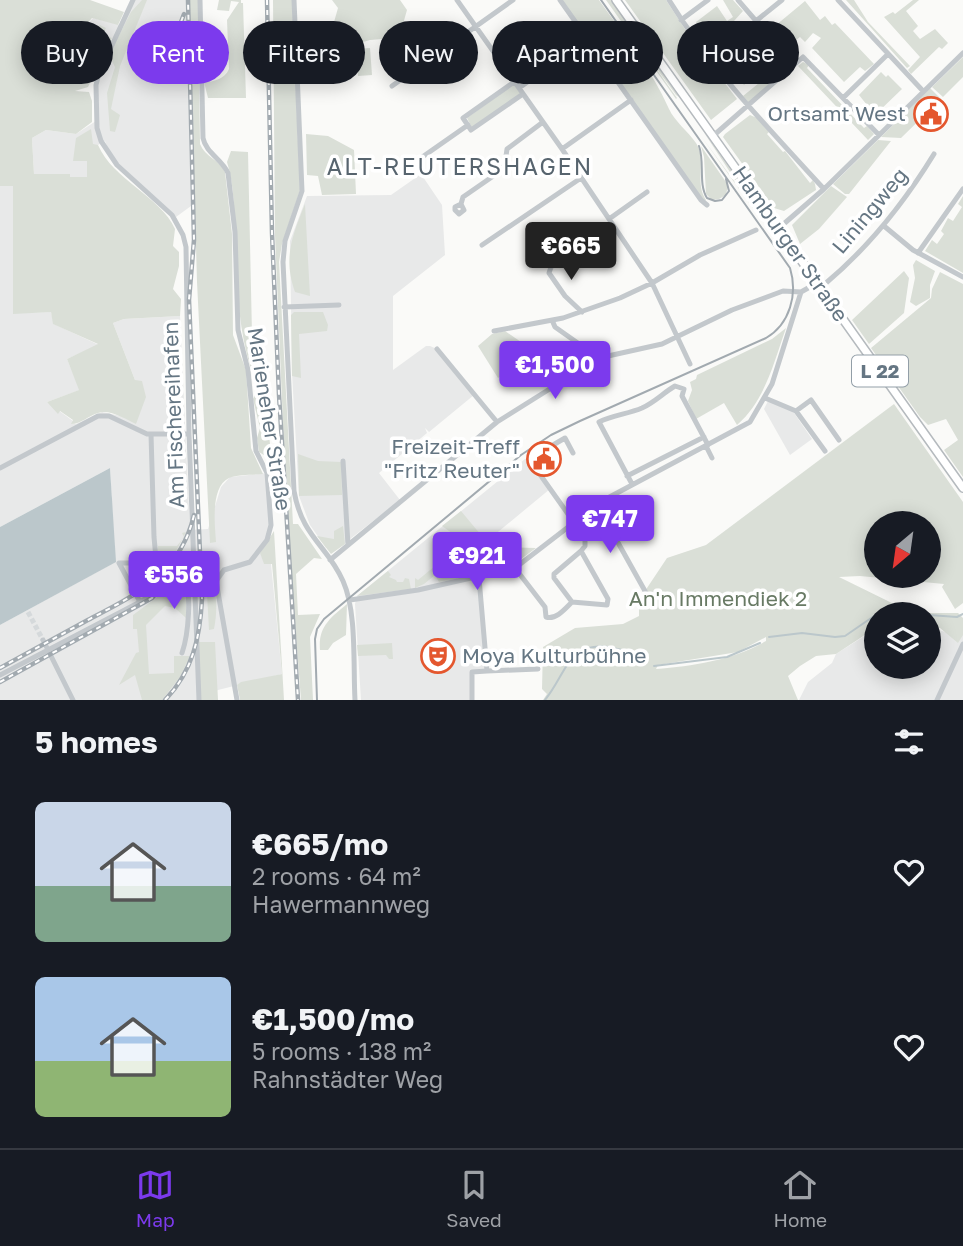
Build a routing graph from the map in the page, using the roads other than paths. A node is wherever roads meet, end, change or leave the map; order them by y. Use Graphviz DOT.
graph roads {
  1 [pos="133,0"];
  2 [pos="200,0"];
  3 [pos="294,0"];
  4 [pos="457,0"];
  5 [pos="513,0"];
  6 [pos="561,0"];
  7 [pos="616,0"];
  8 [pos="669,0"];
  9 [pos="708,0"];
  10 [pos="738,0"];
  11 [pos="782,0"];
  12 [pos="838,0"];
  13 [pos="681,20"];
  14 [pos="472,21"];
  15 [pos="756,21"];
  16 [pos="478,24"];
  17 [pos="478,30"];
  18 [pos="492,50"];
  19 [pos="963,52"];
  20 [pos="887,55"];
  21 [pos="799,61"];
  22 [pos="395,84"];
  23 [pos="511,84"];
  24 [pos="516,84"];
  25 [pos="524,84"];
  26 [pos="773,84"];
  27 [pos="392,86"];
  28 [pos="519,88"];
  29 [pos="923,91"];
  30 [pos="523,94"];
  31 [pos="843,98"];
  32 [pos="631,100"];
  33 [pos="748,107"];
  34 [pos="543,122"];
  35 [pos="467,125"];
  36 [pos="878,135"];
  37 [pos="713,136"];
  38 [pos="562,149"];
  39 [pos="934,154"];
  40 [pos="408,167"];
  41 [pos="581,178"];
  42 [pos="821,185"];
  43 [pos="963,189"];
  44 [pos="647,192"];
  45 [pos="461,204"];
  46 [pos="707,205"];
  47 [pos="609,219"];
  48 [pos="884,226"];
  49 [pos="779,228"];
  50 [pos="756,230"];
  51 [pos="482,245"];
  52 [pos="918,253"];
  53 [pos="571,254"];
  54 [pos="963,277"];
  55 [pos="652,283"];
  56 [pos="821,283"];
  57 [pos="801,292"];
  58 [pos="338,305"];
  59 [pos="285,307"];
  60 [pos="582,312"];
  61 [pos="552,320"];
  62 [pos="494,331"];
  63 [pos="677,336"];
  64 [pos="437,349"];
  65 [pos="599,358"];
  66 [pos="690,364"];
  67 [pos="765,398"];
  68 [pos="796,411"];
  69 [pos="497,422"];
  70 [pos="189,434"];
  71 [pos="151,435"];
  72 [pos="704,437"];
  73 [pos="839,440"];
  74 [pos="707,446"];
  75 [pos="825,451"];
  76 [pos="573,453"];
  77 [pos="712,458"];
  78 [pos="343,461"];
  79 [pos="0,468"];
  80 [pos="627,476"];
  81 [pos="632,484"];
  82 [pos="963,488"];
  83 [pos="597,505"];
  84 [pos="574,523"];
  85 [pos="348,545"];
  86 [pos="581,551"];
  87 [pos="330,560"];
  88 [pos="156,563"];
  89 [pos="515,568"];
  90 [pos="195,572"];
  91 [pos="183,575"];
  92 [pos="479,578"];
  93 [pos="159,590"];
  94 [pos="645,592"];
  95 [pos="350,600"];
  96 [pos="140,602"];
  97 [pos="572,603"];
  98 [pos="43,640"];
  99 [pos="963,644"];
  100 [pos="48,651"];
  101 [pos="182,653"];
  102 [pos="538,669"];
  103 [pos="487,671"];
  104 [pos="0,675"];
  105 [pos="73,700"];
  106 [pos="199,700"];
  107 [pos="237,700"];
  108 [pos="355,700"];
  109 [pos="472,700"];
  110 [pos="937,700"];
  1 -- 70 [label="street, Am Fischereihafen"];
  2 -- 107 [label="street, Marieneher Straße"];
  3 -- 59 [label="street"];
  4 -- 14 [label="street"];
  5 -- 16 [label="street"];
  6 -- 32 [label="street"];
  7 -- 37 [label="main road, Hamburger Straße / L 22"];
  8 -- 13 [label="street"];
  9 -- 13 [label="street"];
  10 -- 15 [label="street"];
  11 -- 15 [label="street"];
  12 -- 20 [label="street"];
  13 -- 33 [label="street"];
  17 -- 18 [label="street"];
  19 -- 29 [label="street"];
  20 -- 29 [label="street"];
  20 -- 31 [label="street"];
  21 -- 31 [label="street"];
  22 -- 27 [label="street"];
  23 -- 35 [label="street"];
  24 -- 28 [label="street"];
  25 -- 28 [label="street"];
  26 -- 33 [label="street"];
  28 -- 30 [label="street"];
  29 -- 36 [label="street"];
  30 -- 34 [label="street"];
  30 -- 35 [label="street"];
  31 -- 36 [label="street"];
  32 -- 38 [label="street"];
  32 -- 46 [label="street"];
  33 -- 37 [label="street"];
  33 -- 42 [label="street"];
  34 -- 38 [label="street"];
  34 -- 45 [label="street"];
  35 -- 40 [label="street"];
  36 -- 42 [label="street"];
  37 -- 49 [label="main road, Hamburger Straße / L 22"];
  38 -- 41 [label="street"];
  39 -- 48 [label="street, Liningweg"];
  41 -- 47 [label="street"];
  41 -- 51 [label="street"];
  42 -- 49 [label="street"];
  43 -- 52 [label="street"];
  44 -- 47 [label="street"];
  47 -- 55 [label="street"];
  48 -- 52 [label="street"];
  48 -- 56 [label="street, Liningweg"];
  49 -- 56 [label="main road, Hamburger Straße / L 22"];
  50 -- 55 [label="street"];
  52 -- 54 [label="street"];
  53 -- 60 [label="street"];
  55 -- 60 [label="street"];
  55 -- 63 [label="street"];
  56 -- 57 [label="street, Liningweg"];
  56 -- 82 [label="main road, Hamburger Straße / L 22"];
  57 -- 63 [label="street"];
  57 -- 67 [label="street"];
  58 -- 59 [label="street"];
  59 -- 87 [label="street"];
  60 -- 61 [label="street"];
  61 -- 62 [label="street"];
  61 -- 65 [label="street"];
  63 -- 65 [label="street"];
  63 -- 66 [label="street"];
  64 -- 69 [label="street"];
  65 -- 69 [label="street"];
  67 -- 68 [label="street"];
  67 -- 74 [label="street"];
  68 -- 73 [label="street"];
  68 -- 75 [label="street"];
  69 -- 85 [label="street"];
  70 -- 71 [label="street"];
  70 -- 90 [label="street, Am Fischereihafen"];
  71 -- 79 [label="street"];
  71 -- 88 [label="street"];
  72 -- 74 [label="street"];
  72 -- 80 [label="street"];
  72 -- 80 [label="street"];
  74 -- 77 [label="street"];
  74 -- 81 [label="street"];
  76 -- 84 [label="street"];
  78 -- 85 [label="street"];
  80 -- 81 [label="street"];
  81 -- 83 [label="street"];
  83 -- 84 [label="street"];
  83 -- 94 [label="street"];
  84 -- 86 [label="street"];
  84 -- 89 [label="street"];
  85 -- 87 [label="street"];
  86 -- 97 [label="street"];
  86 -- 97 [label="street"];
  87 -- 95 [label="street"];
  88 -- 93 [label="street"];
  88 -- 96 [label="street"];
  89 -- 92 [label="street"];
  89 -- 97 [label="street"];
  90 -- 91 [label="street"];
  90 -- 106 [label="street, Am Fischereihafen"];
  91 -- 93 [label="street"];
  91 -- 101 [label="street"];
  92 -- 95 [label="street"];
  92 -- 103 [label="street"];
  93 -- 96 [label="street"];
  95 -- 108 [label="street"];
  96 -- 100 [label="street"];
  98 -- 100 [label="street"];
  99 -- 110 [label="street"];
  100 -- 104 [label="street"];
  100 -- 105 [label="street"];
  102 -- 103 [label="street"];
  103 -- 109 [label="street"];
}
